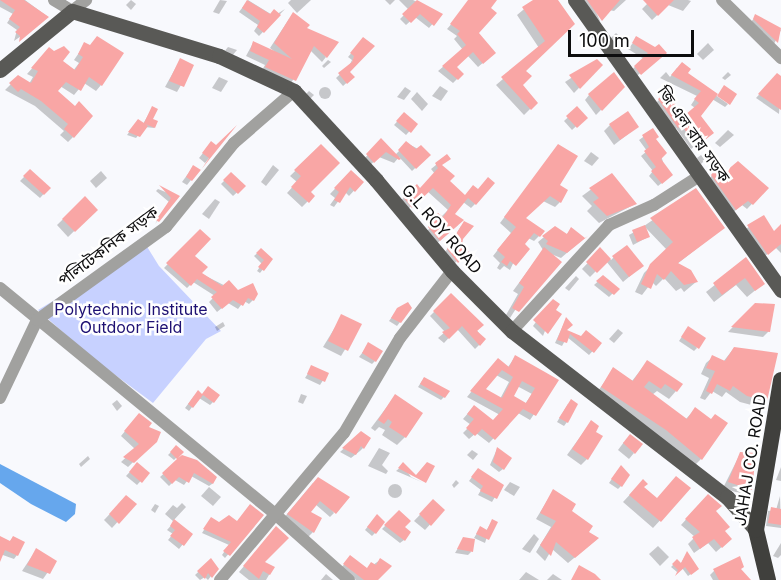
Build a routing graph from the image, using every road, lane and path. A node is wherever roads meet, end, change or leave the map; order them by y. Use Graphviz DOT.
graph roads {
  1 [pos="54,0"];
  2 [pos="86,0"];
  3 [pos="575,0"];
  4 [pos="722,0"];
  5 [pos="72,11"];
  6 [pos="781,58"];
  7 [pos="0,70"];
  8 [pos="294,92"];
  9 [pos="701,175"];
  10 [pos="452,271"];
  11 [pos="0,288"];
  12 [pos="781,290"];
  13 [pos="37,320"];
  14 [pos="512,331"];
  15 [pos="781,380"];
  16 [pos="0,398"];
  17 [pos="778,421"];
  18 [pos="275,514"];
  19 [pos="756,530"];
  20 [pos="220,580"];
  21 [pos="349,580"];
  22 [pos="768,580"];
  1 -- 5 [label="street"];
  2 -- 5 [label="street"];
  3 -- 9 [label="main road, জি এল রায় সড়ক"];
  4 -- 6 [label="street"];
  5 -- 7 [label="main road"];
  5 -- 8 [label="main road, G.L ROY ROAD"];
  8 -- 10 [label="main road, G.L ROY ROAD"];
  8 -- 13 [label="street, পলিটেকনিক সড়ক"];
  9 -- 12 [label="main road, জি এল রায় সড়ক"];
  9 -- 14 [label="street"];
  10 -- 14 [label="main road, G.L ROY ROAD"];
  10 -- 18 [label="street"];
  11 -- 13 [label="street"];
  13 -- 16 [label="street"];
  13 -- 18 [label="street"];
  14 -- 19 [label="main road, G.L ROY ROAD"];
  15 -- 17 [label="highway, JAHAJ CO. ROAD"];
  17 -- 19 [label="highway, JAHAJ CO. ROAD"];
  18 -- 20 [label="street"];
  18 -- 21 [label="street"];
  19 -- 22 [label="highway, JAHAJ CO. ROAD"];
}
